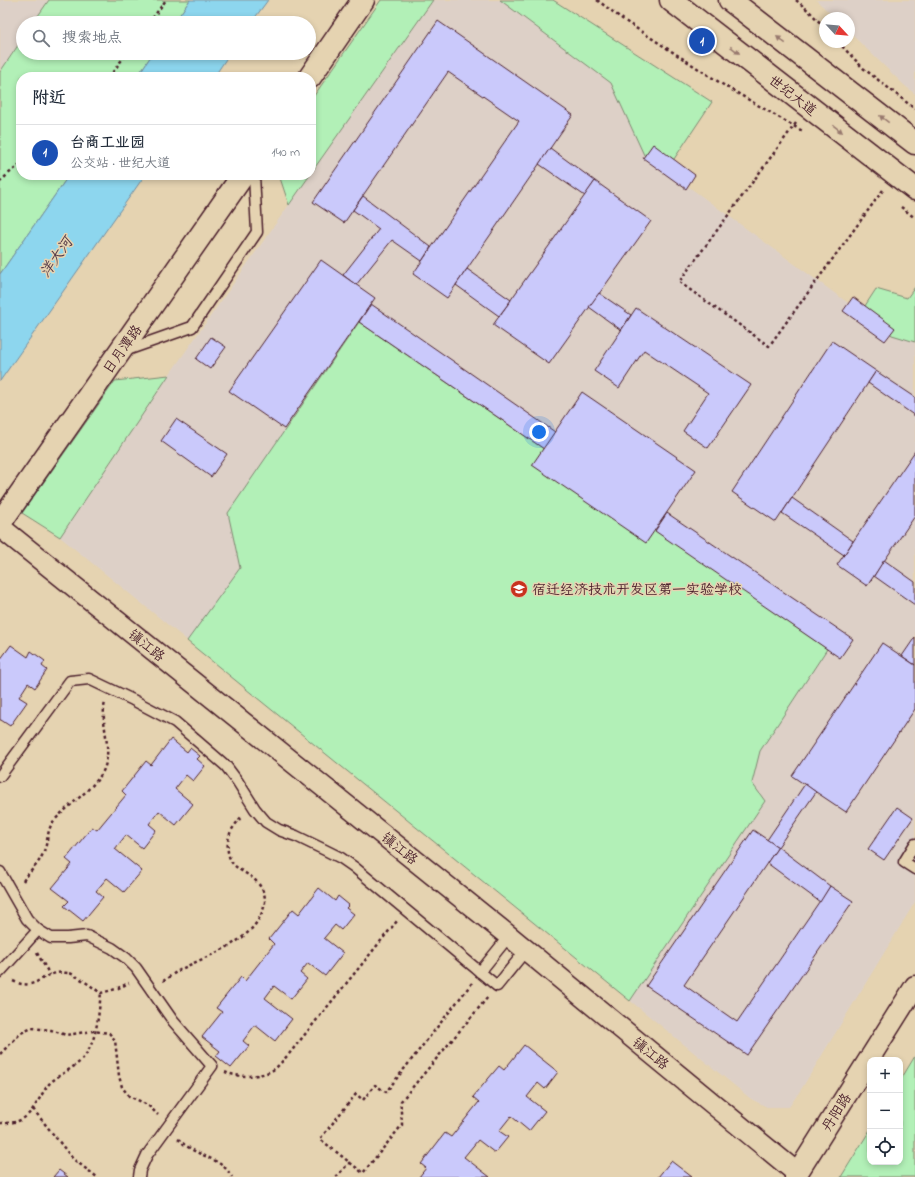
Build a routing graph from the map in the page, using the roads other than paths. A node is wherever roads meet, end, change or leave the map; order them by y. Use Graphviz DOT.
graph roads {
  1 [pos="363,0"];
  2 [pos="671,0"];
  3 [pos="730,0"];
  4 [pos="313,72"];
  5 [pos="915,143"];
  6 [pos="240,180"];
  7 [pos="254,180"];
  8 [pos="915,189"];
  9 [pos="119,353"];
  10 [pos="0,523"];
  11 [pos="0,527"];
  12 [pos="0,776"];
  13 [pos="915,844"];
  14 [pos="915,869"];
  15 [pos="0,872"];
  16 [pos="38,930"];
  17 [pos="509,936"];
  18 [pos="526,950"];
  19 [pos="0,972"];
  20 [pos="480,972"];
  21 [pos="915,986"];
  22 [pos="796,1175"];
  23 [pos="139,1177"];
  1 -- 4 [label="street"];
  2 -- 8 [label="street, 世纪大道, one-way"];
  5 -- 3 [label="street, one-way"];
  6 -- 9 [label="street, 日月潭路"];
  7 -- 9 [label="lane"];
  9 -- 10 [label="street, 日月潭路"];
  11 -- 17 [label="street, 镇江路"];
  12 -- 20 [label="lane"];
  13 -- 14 [label="lane"];
  15 -- 16 [label="lane"];
  16 -- 19 [label="lane"];
  16 -- 23 [label="lane"];
  17 -- 18 [label="street, 镇江路"];
  17 -- 20 [label="lane"];
  18 -- 20 [label="lane"];
  18 -- 22 [label="street, 镇江路"];
  21 -- 22 [label="street, 丹阳路"];
}
